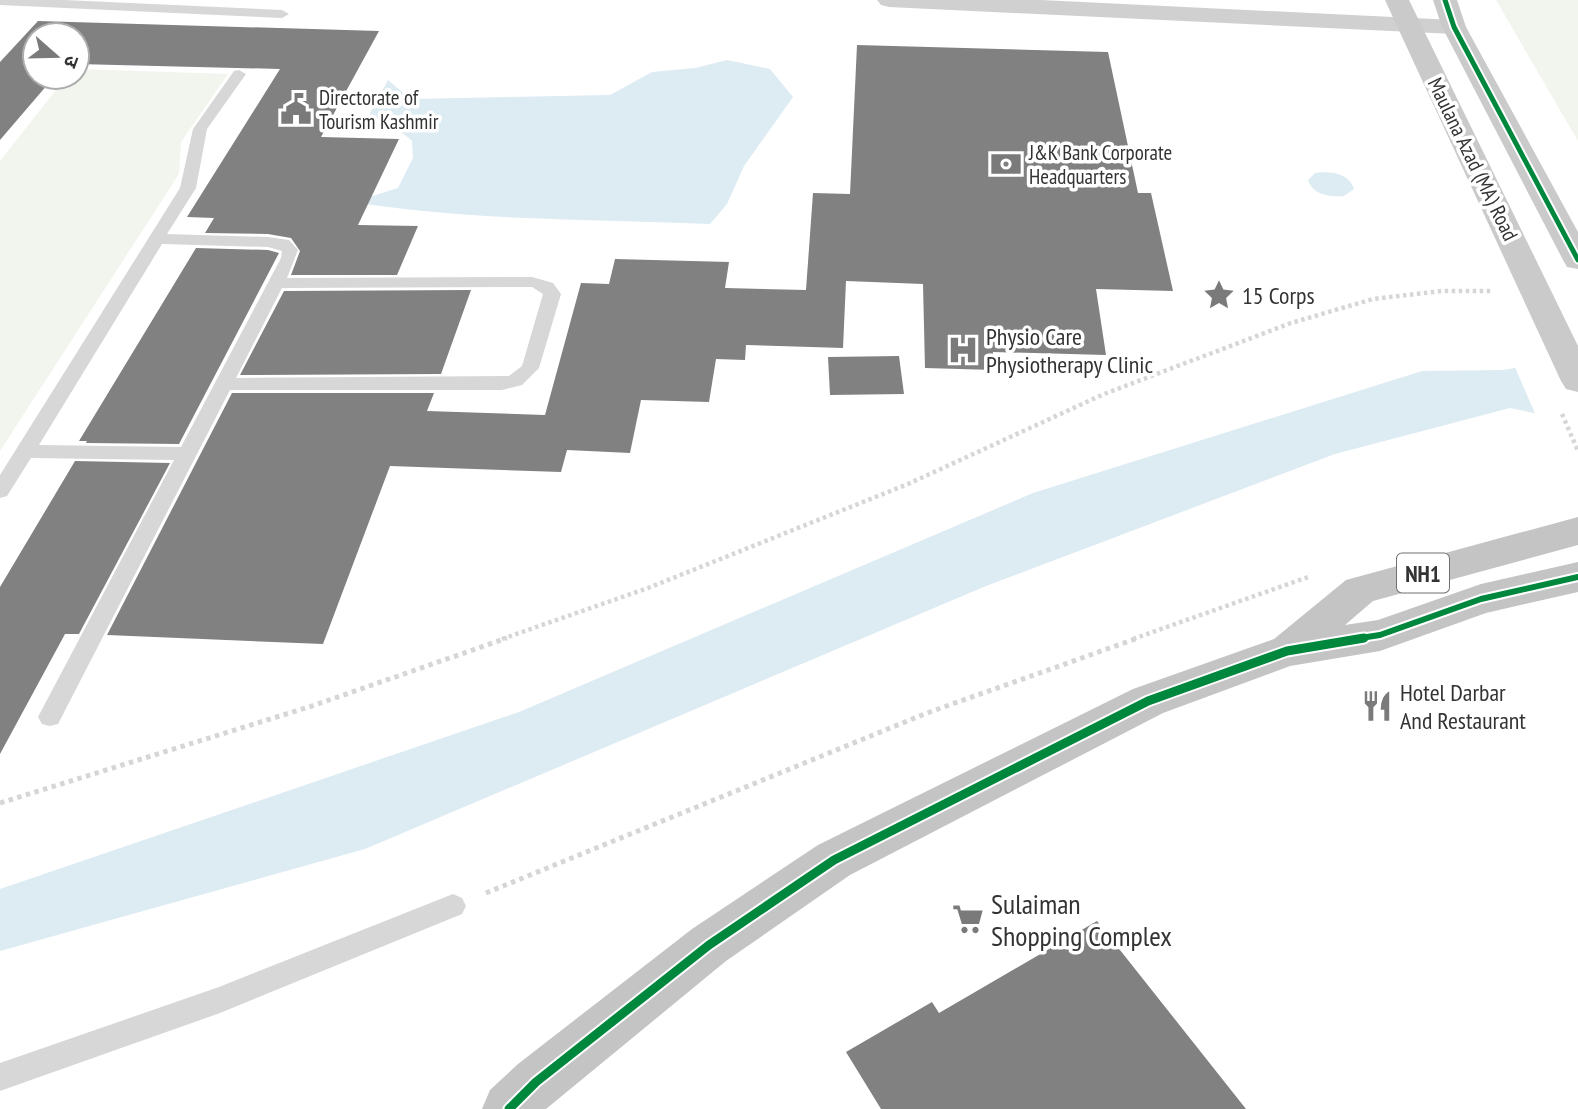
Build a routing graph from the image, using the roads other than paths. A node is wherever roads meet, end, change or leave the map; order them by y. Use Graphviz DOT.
graph roads {
  1 [pos="291,0"];
  2 [pos="889,0"];
  3 [pos="1444,0"];
  4 [pos="0,1"];
  5 [pos="1403,13"];
  6 [pos="1454,27"];
  7 [pos="239,74"];
  8 [pos="157,239"];
  9 [pos="1578,260"];
  10 [pos="277,283"];
  11 [pos="1578,381"];
  12 [pos="224,384"];
  13 [pos="26,451"];
  14 [pos="187,454"];
  15 [pos="0,491"];
  16 [pos="1578,531"];
  17 [pos="1578,577"];
  18 [pos="1287,651"];
  19 [pos="50,716"];
  20 [pos="453,906"];
  21 [pos="0,1077"];
  22 [pos="509,1109"];
  1 -- 4 [label="lane"];
  2 -- 5 [label="main road"];
  3 -- 6 [label="main road, Maulana Azad (MA) Road"];
  5 -- 6 [label="main road"];
  5 -- 11 [label="main road, Maulana Azad (MA) Road"];
  6 -- 9 [label="main road, Maulana Azad (MA) Road"];
  7 -- 8 [label="lane"];
  8 -- 10 [label="lane"];
  8 -- 13 [label="lane"];
  10 -- 12 [label="lane"];
  10 -- 12 [label="lane"];
  12 -- 14 [label="lane"];
  13 -- 14 [label="lane"];
  13 -- 15 [label="lane"];
  14 -- 19 [label="lane"];
  16 -- 18 [label="highway, NH1"];
  17 -- 18 [label="highway, NH1"];
  18 -- 22 [label="highway, NH1"];
  20 -- 21 [label="lane"];
}
